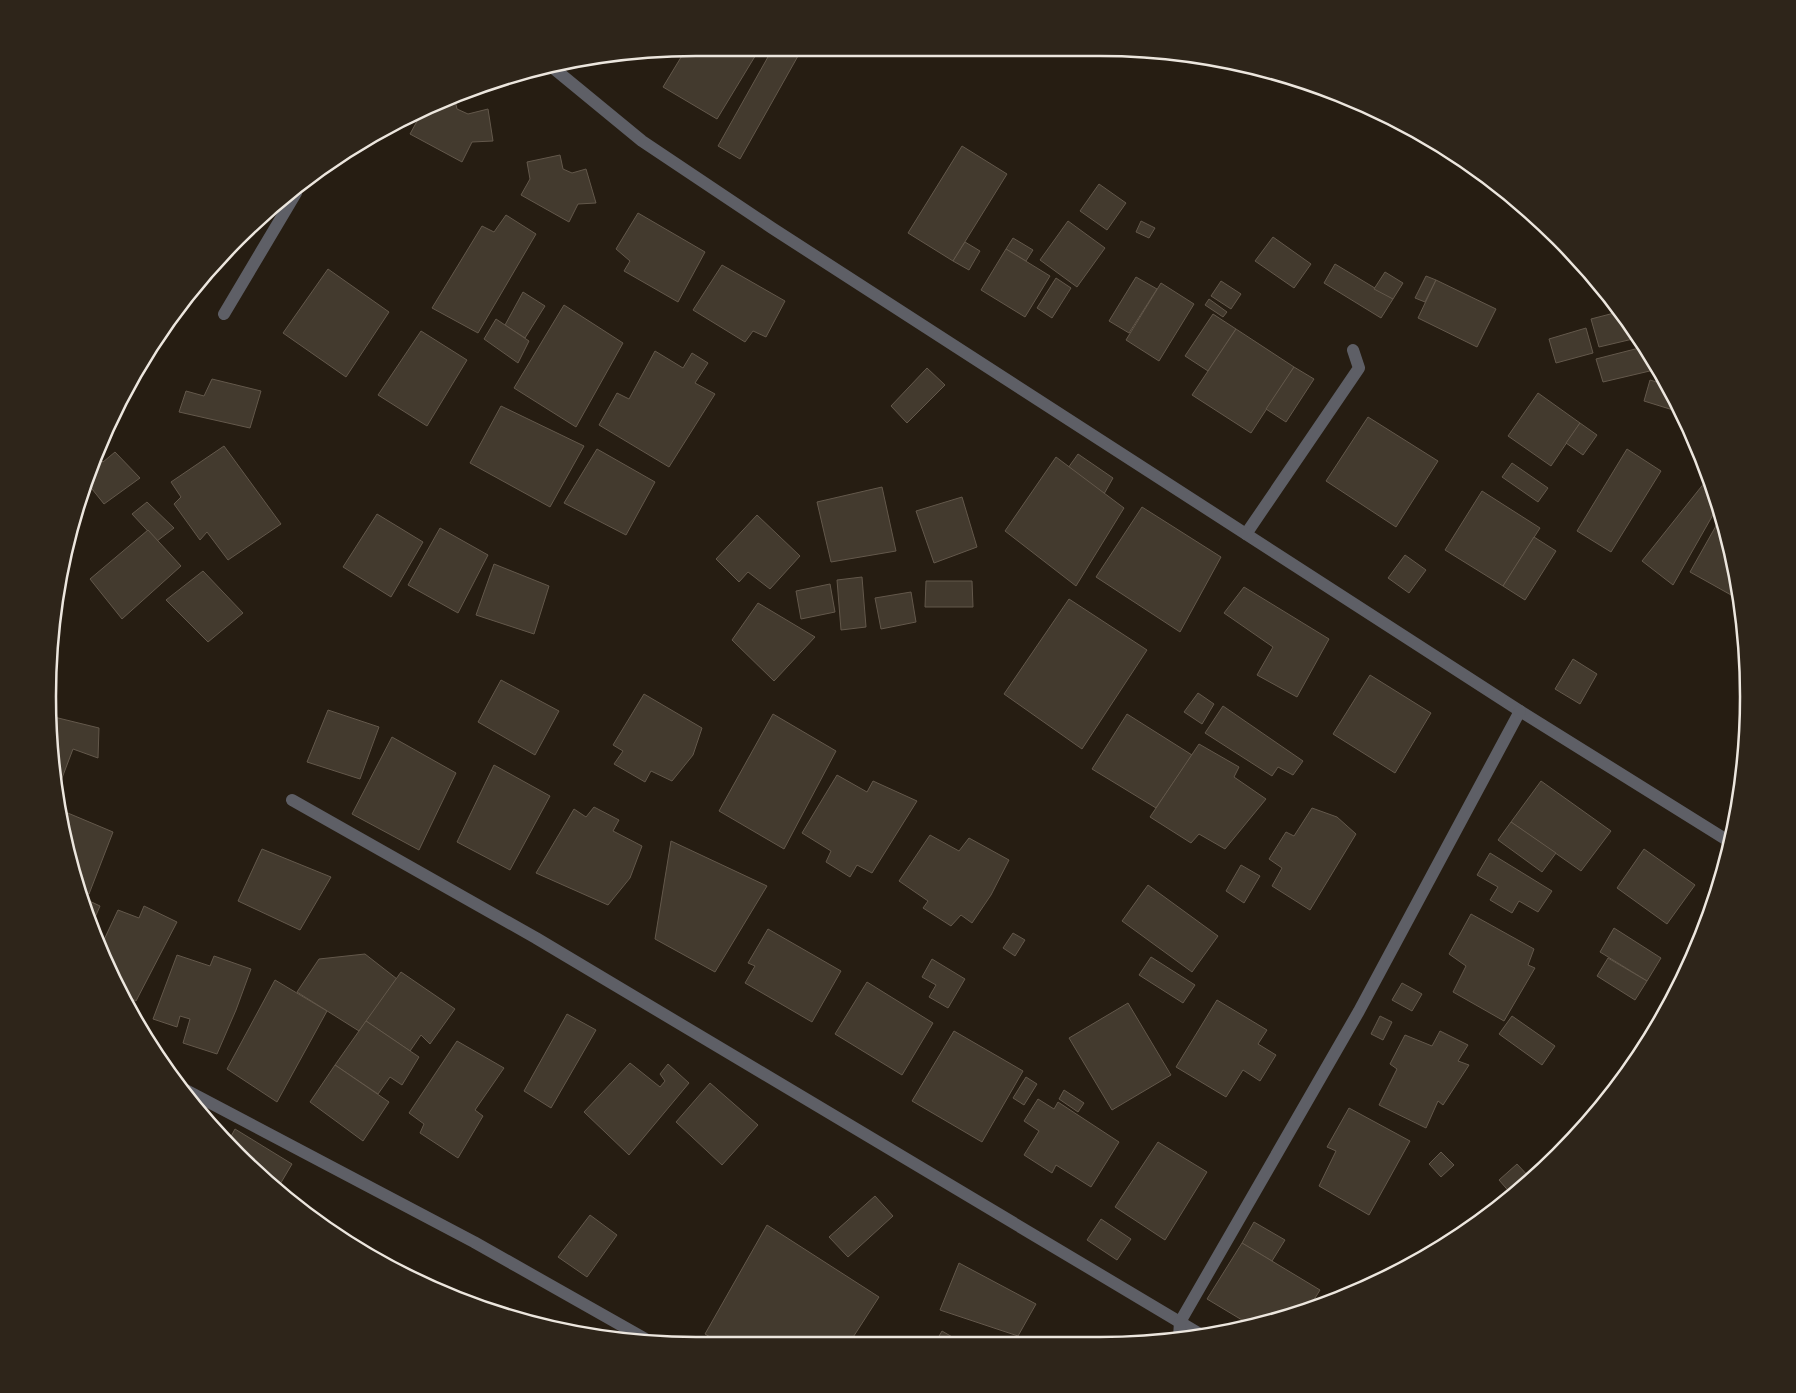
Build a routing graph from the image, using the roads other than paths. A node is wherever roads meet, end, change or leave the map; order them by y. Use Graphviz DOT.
graph roads {
  1 [pos="559,72"];
  2 [pos="290,203"];
  3 [pos="224,314"];
  4 [pos="1353,350"];
  5 [pos="1246,534"];
  6 [pos="1520,711"];
  7 [pos="292,800"];
  8 [pos="1723,838"];
  9 [pos="197,1096"];
  10 [pos="1180,1322"];
  11 [pos="1192,1329"];
  12 [pos="1179,1331"];
  13 [pos="635,1333"];
  1 -- 5 [label="street"];
  2 -- 3 [label="street"];
  4 -- 5 [label="street"];
  5 -- 6 [label="street"];
  6 -- 8 [label="street"];
  6 -- 10 [label="street"];
  7 -- 10 [label="street"];
  9 -- 13 [label="street"];
  10 -- 11 [label="street"];
  10 -- 12 [label="street"];
}
